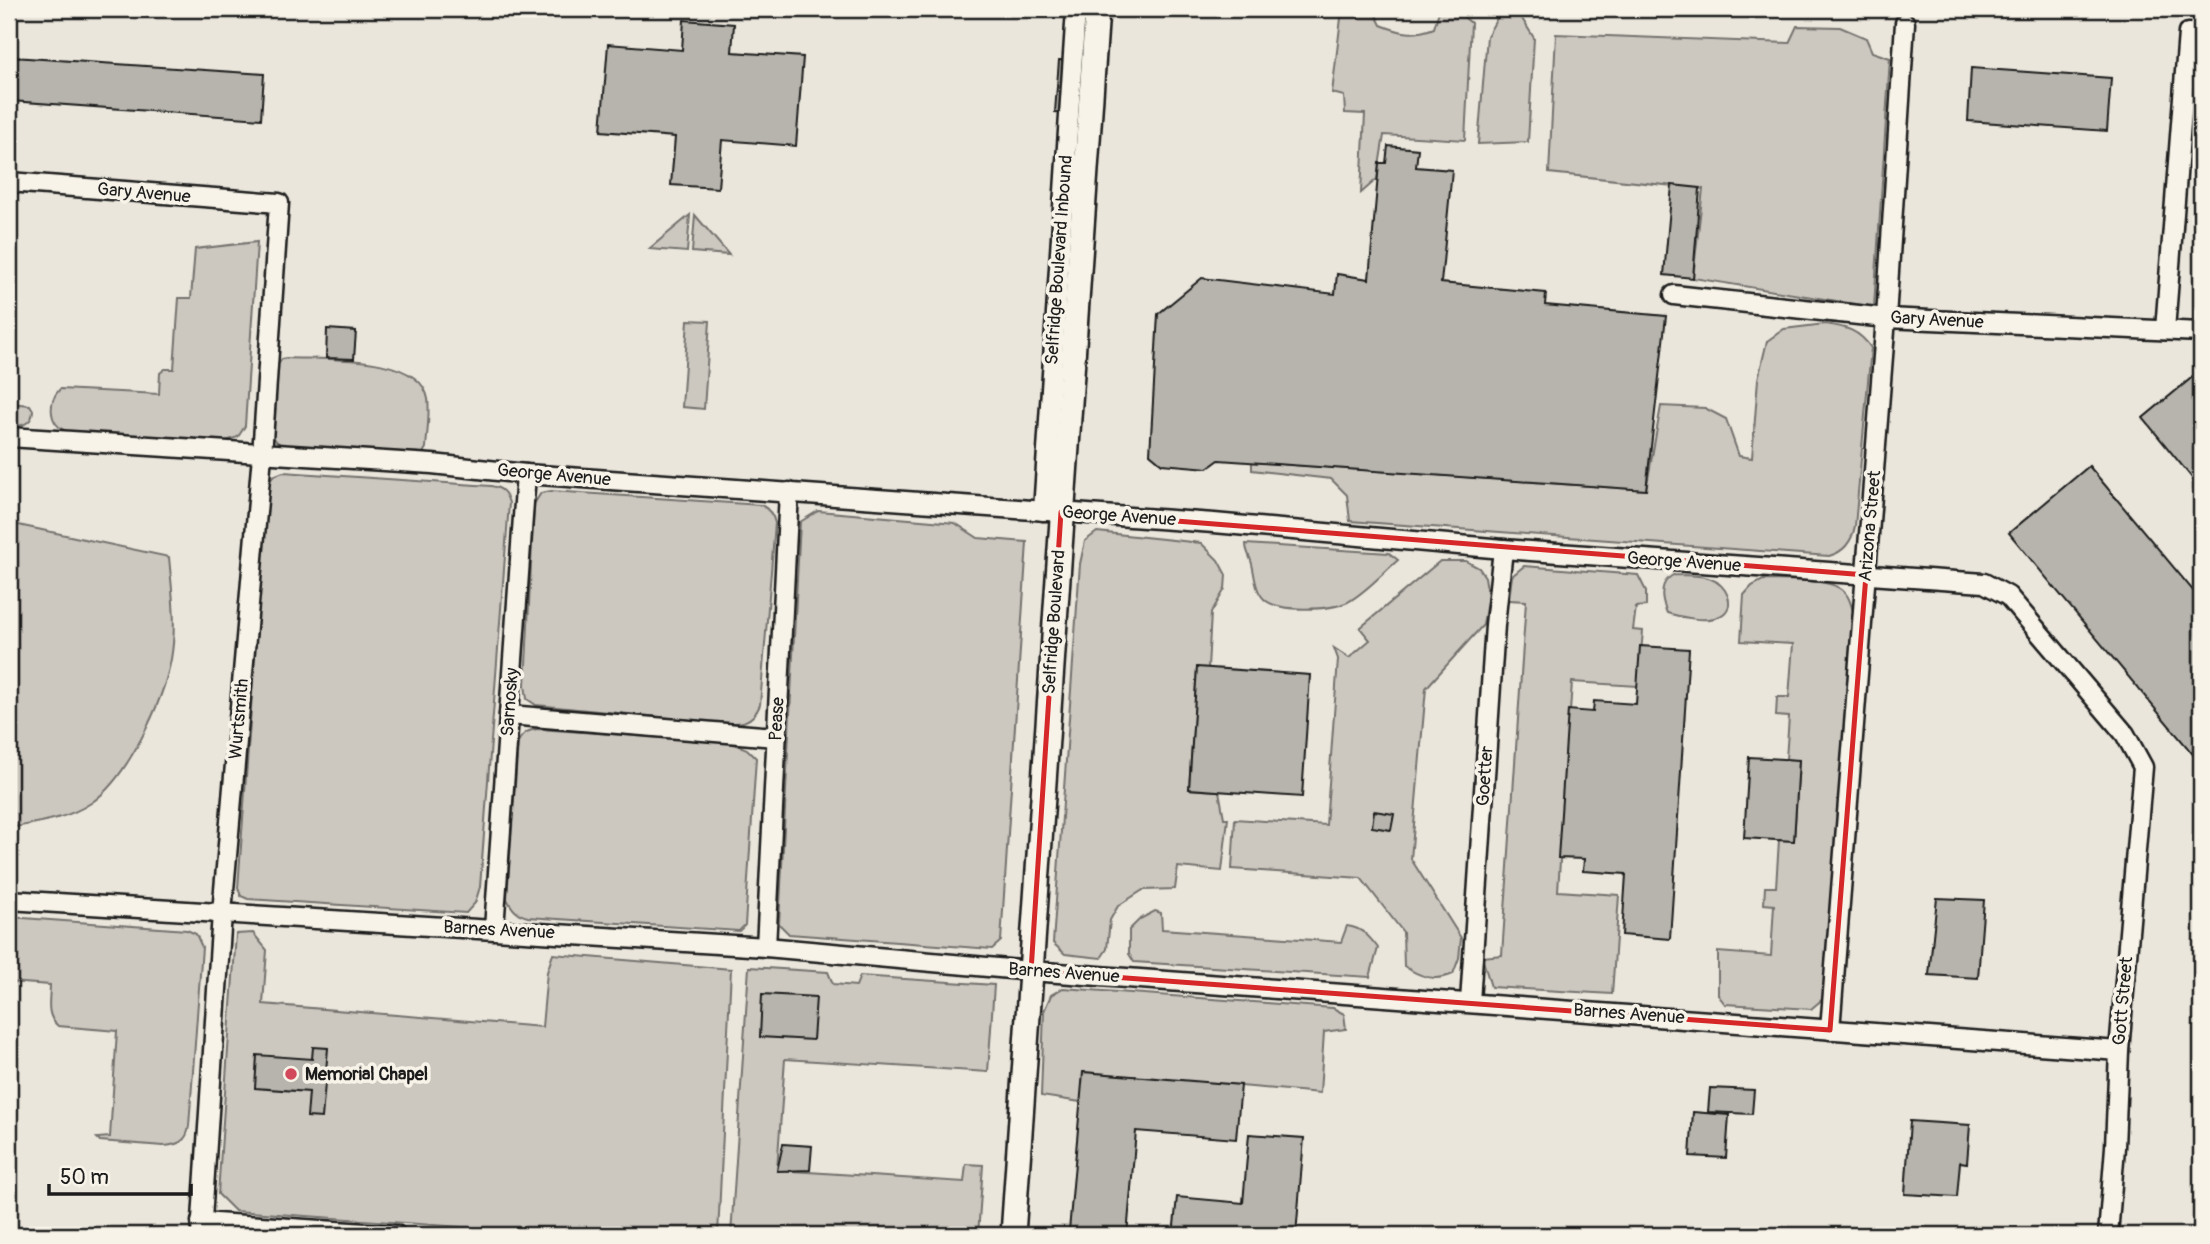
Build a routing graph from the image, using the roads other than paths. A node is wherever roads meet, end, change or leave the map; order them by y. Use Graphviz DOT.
graph roads {
  1 [pos="1076,9"];
  2 [pos="1097,9"];
  3 [pos="1905,23"];
  4 [pos="2195,33"];
  5 [pos="2182,102"];
  6 [pos="2201,103"];
  7 [pos="9,182"];
  8 [pos="279,203"];
  9 [pos="1674,295"];
  10 [pos="1886,318"];
  11 [pos="2165,330"];
  12 [pos="2201,332"];
  13 [pos="9,437"];
  14 [pos="262,455"];
  15 [pos="526,474"];
  16 [pos="789,492"];
  17 [pos="1052,512"];
  18 [pos="1503,549"];
  19 [pos="1866,575"];
  20 [pos="509,715"];
  21 [pos="776,737"];
  22 [pos="2143,767"];
  23 [pos="9,900"];
  24 [pos="222,913"];
  25 [pos="494,929"];
  26 [pos="766,947"];
  27 [pos="1031,971"];
  28 [pos="1469,1002"];
  29 [pos="1830,1030"];
  30 [pos="2119,1051"];
  31 [pos="201,1228"];
  32 [pos="396,1235"];
  33 [pos="1013,1235"];
  34 [pos="2108,1235"];
  1 -- 17 [label="street, Selfridge Boulevard Inbound"];
  2 -- 17 [label="street, Selfridge Boulevard"];
  3 -- 10 [label="street, Arizona Street"];
  4 -- 5 [label="street"];
  5 -- 6 [label="street"];
  5 -- 11 [label="street"];
  7 -- 8 [label="street, Gary Avenue"];
  8 -- 14 [label="street, Wurtsmith"];
  9 -- 10 [label="street, Gary Avenue"];
  10 -- 11 [label="street, Gary Avenue"];
  10 -- 19 [label="street, Arizona Street"];
  11 -- 12 [label="street, Gary Avenue"];
  13 -- 14 [label="street, George Avenue"];
  14 -- 15 [label="street, George Avenue"];
  14 -- 24 [label="street, Wurtsmith"];
  15 -- 16 [label="street, George Avenue"];
  15 -- 20 [label="street, Sarnosky"];
  16 -- 17 [label="street, George Avenue"];
  16 -- 21 [label="street, Pease"];
  17 -- 18 [label="street, George Avenue"];
  17 -- 27 [label="street, Selfridge Boulevard"];
  18 -- 19 [label="street, George Avenue"];
  18 -- 28 [label="street, Goetter"];
  19 -- 22 [label="street, George Avenue"];
  19 -- 29 [label="street, Arizona Street"];
  20 -- 21 [label="street"];
  20 -- 25 [label="street, Sarnosky"];
  21 -- 26 [label="street, Pease"];
  22 -- 30 [label="street, Gott Street"];
  23 -- 24 [label="street, Barnes Avenue"];
  24 -- 25 [label="street, Barnes Avenue"];
  24 -- 31 [label="street, Wurtsmith"];
  25 -- 26 [label="street, Barnes Avenue"];
  26 -- 27 [label="street, Barnes Avenue"];
  27 -- 28 [label="street, Barnes Avenue"];
  27 -- 33 [label="street, Selfridge Boulevard"];
  28 -- 29 [label="street, Barnes Avenue"];
  29 -- 30 [label="street, Barnes Avenue"];
  30 -- 34 [label="street, Gott Street"];
  31 -- 32 [label="street"];
}
